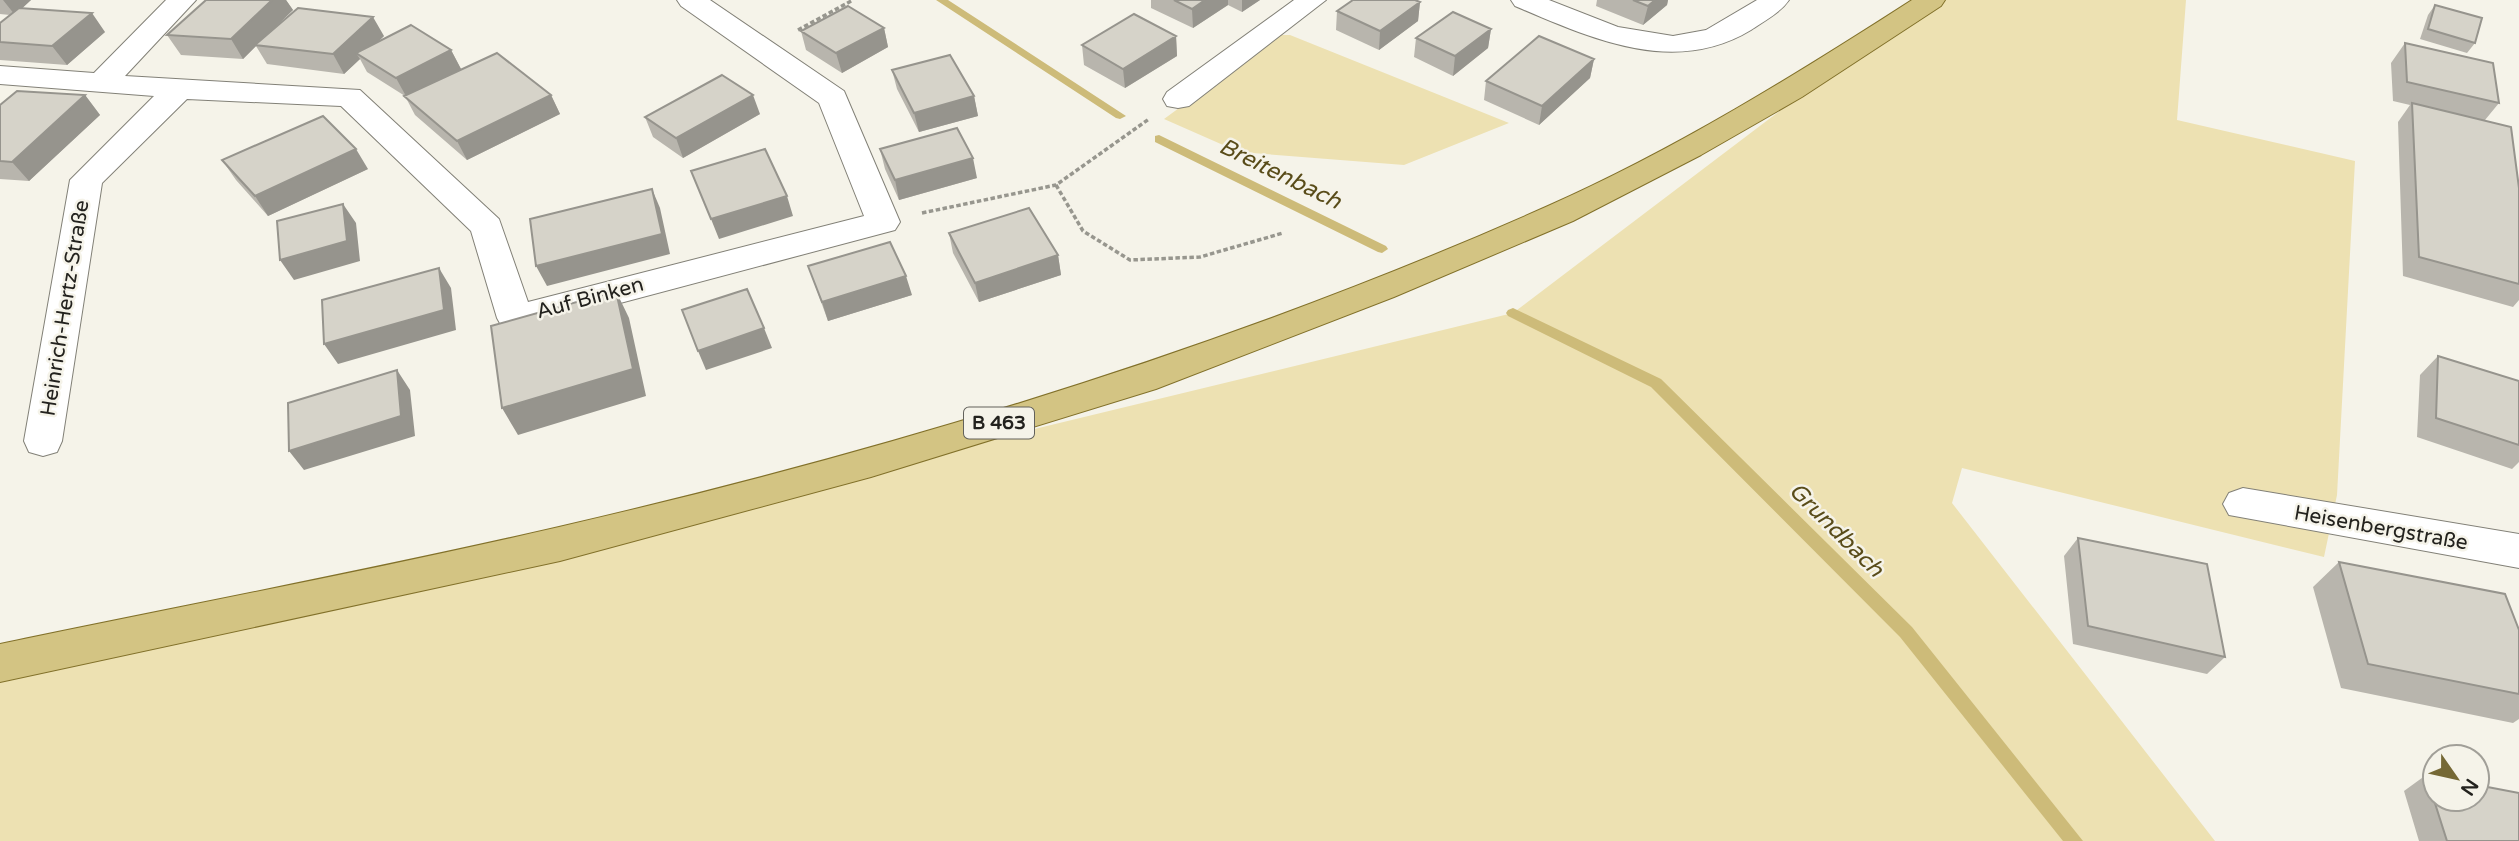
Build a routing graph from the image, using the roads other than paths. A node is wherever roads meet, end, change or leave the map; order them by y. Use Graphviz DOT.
graph roads {
  1 [pos="182,0"];
  2 [pos="691,0"];
  3 [pos="1312,0"];
  4 [pos="1775,0"];
  5 [pos="1931,0"];
  6 [pos="1538,2"];
  7 [pos="0,75"];
  8 [pos="103,81"];
  9 [pos="178,89"];
  10 [pos="1178,99"];
  11 [pos="43,441"];
  12 [pos="2243,504"];
  13 [pos="2519,551"];
  14 [pos="0,663"];
  1 -- 8 [label="street"];
  2 -- 9 [label="street, Auf Binken"];
  3 -- 10 [label="street"];
  4 -- 6 [label="street"];
  5 -- 14 [label="main road, B 463"];
  7 -- 8 [label="street, Auf Binken"];
  8 -- 9 [label="street, Auf Binken"];
  9 -- 11 [label="street, Heinrich-Hertz-Straße"];
  12 -- 13 [label="street, Heisenbergstraße"];
}
